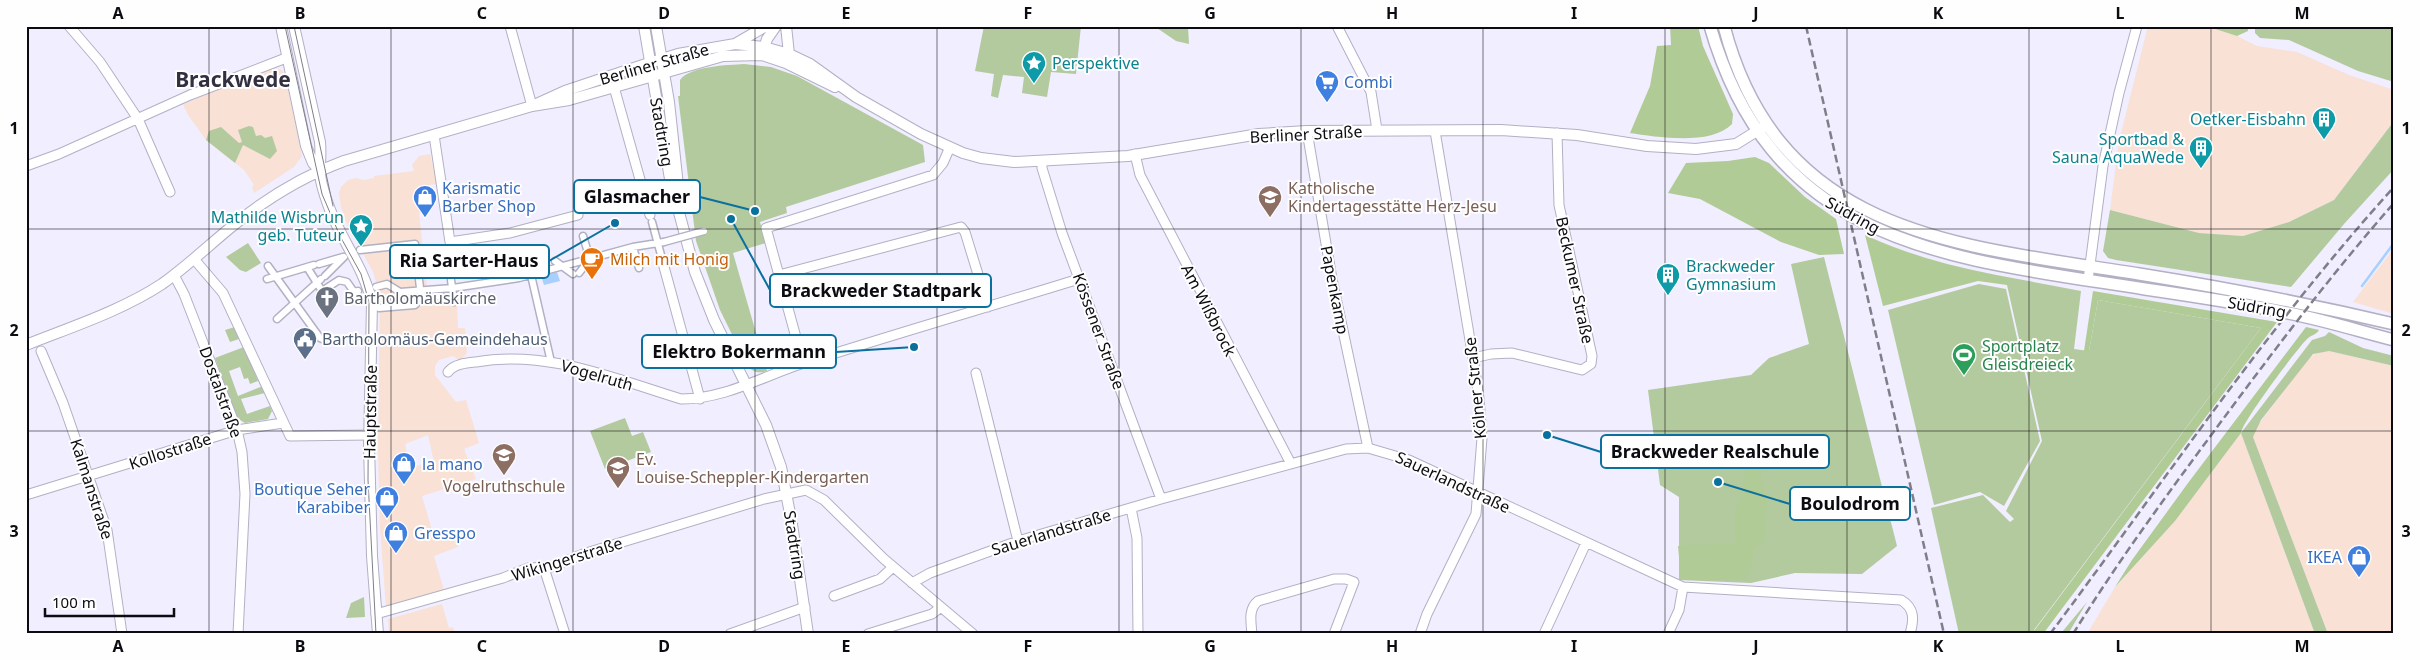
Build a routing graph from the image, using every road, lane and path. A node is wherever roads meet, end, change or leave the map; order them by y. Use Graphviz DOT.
graph roads {
  1 [pos="69,26"];
  2 [pos="281,26"];
  3 [pos="294,26"];
  4 [pos="510,26"];
  5 [pos="644,26"];
  6 [pos="656,26"];
  7 [pos="766,26"];
  8 [pos="776,26"];
  9 [pos="786,26"];
  10 [pos="1337,26"];
  11 [pos="1710,26"];
  12 [pos="1724,26"];
  13 [pos="2137,26"];
  14 [pos="735,44"];
  15 [pos="763,51"];
  16 [pos="789,54"];
  17 [pos="286,58"];
  18 [pos="663,59"];
  19 [pos="650,63"];
  20 [pos="665,73"];
  21 [pos="652,77"];
  22 [pos="614,87"];
  23 [pos="856,97"];
  24 [pos="532,106"];
  25 [pos="138,119"];
  26 [pos="1761,129"];
  27 [pos="1377,130"];
  28 [pos="1307,131"];
  29 [pos="1435,131"];
  30 [pos="1557,133"];
  31 [pos="434,135"];
  32 [pos="950,147"];
  33 [pos="1135,154"];
  34 [pos="1042,162"];
  35 [pos="26,166"];
  36 [pos="320,170"];
  37 [pos="170,192"];
  38 [pos="679,206"];
  39 [pos="578,215"];
  40 [pos="651,218"];
  41 [pos="704,231"];
  42 [pos="583,236"];
  43 [pos="661,243"];
  44 [pos="633,247"];
  45 [pos="360,250"];
  46 [pos="590,258"];
  47 [pos="194,259"];
  48 [pos="662,259"];
  49 [pos="555,261"];
  50 [pos="545,264"];
  51 [pos="268,266"];
  52 [pos="562,266"];
  53 [pos="2090,266"];
  54 [pos="307,267"];
  55 [pos="639,268"];
  56 [pos="540,272"];
  57 [pos="174,275"];
  58 [pos="531,275"];
  59 [pos="779,275"];
  60 [pos="276,276"];
  61 [pos="267,279"];
  62 [pos="1079,279"];
  63 [pos="450,280"];
  64 [pos="2088,280"];
  65 [pos="315,284"];
  66 [pos="376,287"];
  67 [pos="358,291"];
  68 [pos="429,294"];
  69 [pos="452,295"];
  70 [pos="295,303"];
  71 [pos="988,307"];
  72 [pos="380,308"];
  73 [pos="277,319"];
  74 [pos="2394,324"];
  75 [pos="325,340"];
  76 [pos="2394,340"];
  77 [pos="26,345"];
  78 [pos="41,351"];
  79 [pos="1473,358"];
  80 [pos="551,362"];
  81 [pos="803,363"];
  82 [pos="448,372"];
  83 [pos="976,374"];
  84 [pos="746,385"];
  85 [pos="700,399"];
  86 [pos="283,423"];
  87 [pos="237,430"];
  88 [pos="369,435"];
  89 [pos="1368,448"];
  90 [pos="1290,462"];
  91 [pos="90,477"];
  92 [pos="787,494"];
  93 [pos="1479,494"];
  94 [pos="26,495"];
  95 [pos="1161,499"];
  96 [pos="1130,508"];
  97 [pos="1018,541"];
  98 [pos="1586,543"];
  99 [pos="894,567"];
  100 [pos="544,568"];
  101 [pos="912,583"];
  102 [pos="1683,587"];
  103 [pos="834,596"];
  104 [pos="805,607"];
  105 [pos="941,607"];
  106 [pos="376,614"];
  107 [pos="122,634"];
  108 [pos="238,634"];
  109 [pos="378,634"];
  110 [pos="565,634"];
  111 [pos="730,634"];
  112 [pos="808,634"];
  113 [pos="868,634"];
  114 [pos="973,634"];
  115 [pos="1138,634"];
  116 [pos="1252,634"];
  117 [pos="1334,634"];
  118 [pos="1420,634"];
  119 [pos="1544,634"];
  120 [pos="1668,634"];
  121 [pos="1910,634"];
  1 -- 25 [label="street"];
  2 -- 17 [label="street, Hauptstraße"];
  3 -- 36 [label="street, Hauptstraße"];
  4 -- 24 [label="street"];
  5 -- 19 [label="street, Stadtring"];
  6 -- 18 [label="street, Stadtring"];
  7 -- 14 [label="street"];
  8 -- 15 [label="street"];
  9 -- 16 [label="street"];
  10 -- 27 [label="street"];
  11 -- 26 [label="main road, Südring"];
  12 -- 26 [label="main road, Südring"];
  13 -- 53 [label="street"];
  14 -- 15 [label="street, Berliner Straße"];
  14 -- 18 [label="street, Berliner Straße"];
  15 -- 16 [label="street, Berliner Straße"];
  15 -- 20 [label="street, Berliner Straße"];
  15 -- 23 [label="street, Berliner Straße"];
  16 -- 23 [label="street, Berliner Straße"];
  17 -- 25 [label="street"];
  17 -- 36 [label="street, Hauptstraße"];
  18 -- 19 [label="street, Berliner Straße"];
  18 -- 20 [label="street, Stadtring"];
  19 -- 21 [label="street, Stadtring"];
  19 -- 24 [label="street, Berliner Straße"];
  20 -- 21 [label="street, Berliner Straße"];
  20 -- 38 [label="street, Stadtring"];
  21 -- 22 [label="street, Berliner Straße"];
  21 -- 38 [label="street, Stadtring"];
  22 -- 24 [label="street, Berliner Straße"];
  22 -- 40 [label="street"];
  23 -- 32 [label="street, Berliner Straße"];
  24 -- 31 [label="street, Berliner Straße"];
  25 -- 35 [label="street"];
  25 -- 37 [label="street"];
  26 -- 30 [label="street, Berliner Straße"];
  26 -- 53 [label="main road, Südring"];
  26 -- 64 [label="main road, Südring"];
  27 -- 28 [label="street, Berliner Straße"];
  27 -- 29 [label="street, Berliner Straße"];
  28 -- 33 [label="street, Berliner Straße"];
  28 -- 89 [label="street, Papenkamp"];
  29 -- 30 [label="street, Berliner Straße"];
  29 -- 79 [label="street, Kölner Straße"];
  30 -- 79 [label="street, Beckumer Straße"];
  31 -- 36 [label="street, Berliner Straße"];
  31 -- 39 [label="street"];
  32 -- 34 [label="street, Berliner Straße"];
  32 -- 59 [label="street"];
  33 -- 34 [label="street, Berliner Straße"];
  33 -- 90 [label="street, Am Wißbrock"];
  34 -- 62 [label="street, Kössener Straße"];
  36 -- 47 [label="street, Berliner Straße"];
  36 -- 88 [label="street, Hauptstraße"];
  38 -- 84 [label="street, Stadtring"];
  40 -- 43 [label="street"];
  41 -- 43 [label="street, bridge"];
  42 -- 46 [label="street"];
  43 -- 44 [label="street"];
  43 -- 48 [label="street"];
  44 -- 46 [label="street"];
  44 -- 55 [label="street"];
  45 -- 68 [label="street"];
  46 -- 52 [label="street"];
  46 -- 52 [label="street"];
  47 -- 57 [label="street, Berliner Straße"];
  47 -- 86 [label="street"];
  48 -- 85 [label="street"];
  49 -- 52 [label="street"];
  50 -- 56 [label="street"];
  51 -- 60 [label="street"];
  52 -- 56 [label="street"];
  53 -- 64 [label="street"];
  53 -- 74 [label="main road, Südring"];
  54 -- 60 [label="street"];
  54 -- 65 [label="street"];
  54 -- 65 [label="street"];
  56 -- 58 [label="street"];
  57 -- 77 [label="street, Berliner Straße"];
  57 -- 87 [label="street, Dostalstraße"];
  58 -- 69 [label="street"];
  58 -- 80 [label="street"];
  59 -- 71 [label="street"];
  59 -- 81 [label="street"];
  60 -- 61 [label="street"];
  60 -- 70 [label="street"];
  62 -- 71 [label="street, Vogelruth"];
  62 -- 95 [label="street, Kössener Straße"];
  63 -- 69 [label="street"];
  64 -- 76 [label="main road, Südring"];
  65 -- 67 [label="street"];
  65 -- 70 [label="street"];
  66 -- 68 [label="street"];
  68 -- 69 [label="street"];
  68 -- 72 [label="street"];
  70 -- 73 [label="street"];
  70 -- 75 [label="street"];
  71 -- 81 [label="street, Vogelruth"];
  78 -- 91 [label="street, Kalmanstraße"];
  79 -- 93 [label="street, Kölner Straße"];
  80 -- 82 [label="street, Vogelruth"];
  80 -- 85 [label="street, Vogelruth"];
  81 -- 84 [label="street, Vogelruth"];
  83 -- 97 [label="street"];
  84 -- 85 [label="street, Vogelruth"];
  84 -- 92 [label="street, Stadtring"];
  86 -- 87 [label="street, Kollostraße"];
  86 -- 88 [label="street"];
  87 -- 91 [label="street, Kollostraße"];
  87 -- 108 [label="street, Dostalstraße"];
  88 -- 106 [label="street, Hauptstraße"];
  89 -- 90 [label="street, Sauerlandstraße"];
  89 -- 93 [label="street, Sauerlandstraße"];
  90 -- 95 [label="street, Sauerlandstraße"];
  91 -- 94 [label="street, Kollostraße"];
  91 -- 107 [label="street, Kalmanstraße"];
  92 -- 99 [label="street, Wikingerstraße"];
  92 -- 100 [label="street, Wikingerstraße"];
  92 -- 104 [label="street, Stadtring"];
  93 -- 98 [label="street, Sauerlandstraße"];
  93 -- 118 [label="street, Kölner Straße"];
  95 -- 96 [label="street, Sauerlandstraße"];
  96 -- 97 [label="street, Sauerlandstraße"];
  96 -- 115 [label="street"];
  97 -- 101 [label="street, Sauerlandstraße"];
  98 -- 102 [label="street, Sauerlandstraße"];
  98 -- 119 [label="street"];
  99 -- 101 [label="street, Wikingerstraße"];
  99 -- 103 [label="street"];
  100 -- 106 [label="street, Wikingerstraße"];
  100 -- 110 [label="street"];
  101 -- 105 [label="street, Wikingerstraße"];
  102 -- 120 [label="street"];
  102 -- 121 [label="street, Sauerlandstraße"];
  104 -- 111 [label="street"];
  104 -- 112 [label="street, Stadtring"];
  105 -- 113 [label="street"];
  105 -- 114 [label="street, Wikingerstraße"];
  106 -- 109 [label="street, Hauptstraße"];
  116 -- 117 [label="street"];
}
